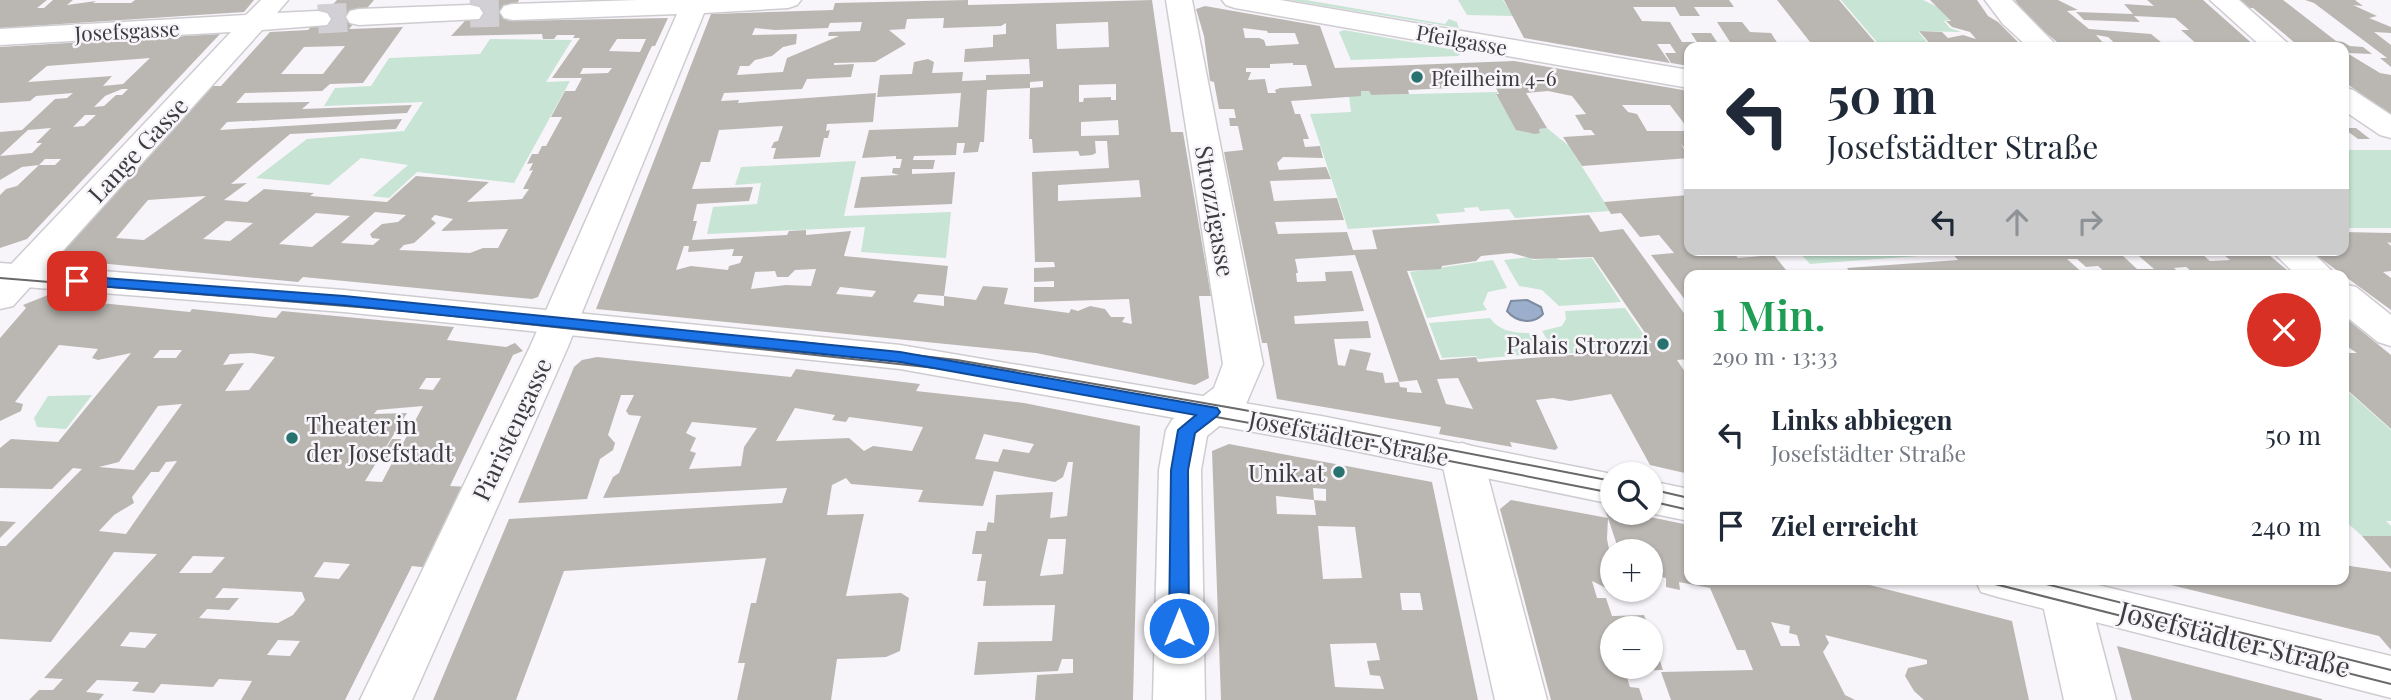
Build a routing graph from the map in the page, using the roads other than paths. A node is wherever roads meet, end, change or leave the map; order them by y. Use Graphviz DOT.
graph roads {
  1 [pos="788,0"];
  2 [pos="1179,0"];
  3 [pos="1235,0"];
  4 [pos="1998,0"];
  5 [pos="2223,0"];
  6 [pos="695,3"];
  7 [pos="532,8"];
  8 [pos="265,11"];
  9 [pos="470,13"];
  10 [pos="359,18"];
  11 [pos="318,19"];
  12 [pos="0,37"];
  13 [pos="2038,42"];
  14 [pos="2272,42"];
  15 [pos="1684,78"];
  16 [pos="2349,100"];
  17 [pos="2391,129"];
  18 [pos="2295,256"];
  19 [pos="2312,270"];
  20 [pos="7,283"];
  21 [pos="2349,300"];
  22 [pos="559,323"];
  23 [pos="2391,334"];
  24 [pos="1212,412"];
  25 [pos="1462,458"];
  26 [pos="1600,487"];
  27 [pos="1663,500"];
  28 [pos="1684,504"];
  29 [pos="2022,585"];
  30 [pos="2065,596"];
  31 [pos="2391,677"];
  32 [pos="386,700"];
  33 [pos="1179,700"];
  34 [pos="1521,700"];
  35 [pos="2090,700"];
  1 -- 6 [label="street"];
  2 -- 24 [label="street, Strozzigasse"];
  3 -- 15 [label="street, Pfeilgasse"];
  4 -- 13 [label="street"];
  5 -- 14 [label="street"];
  6 -- 7 [label="street"];
  6 -- 22 [label="street, Piaristengasse"];
  8 -- 11 [label="street, Josefsgasse"];
  8 -- 12 [label="street, Josefsgasse"];
  8 -- 20 [label="street, Lange Gasse"];
  9 -- 10 [label="street"];
  16 -- 17 [label="street"];
  18 -- 19 [label="street"];
  20 -- 22 [label="street, Josefstädter Straße"];
  21 -- 23 [label="street"];
  22 -- 24 [label="street, Josefstädter Straße"];
  22 -- 32 [label="street, Piaristengasse"];
  24 -- 25 [label="street, Josefstädter Straße"];
  24 -- 33 [label="street, Strozzigasse"];
  25 -- 26 [label="street, Josefstädter Straße"];
  25 -- 34 [label="street"];
  27 -- 28 [label="street"];
  29 -- 30 [label="street, Josefstädter Straße"];
  30 -- 31 [label="street, Josefstädter Straße"];
  30 -- 35 [label="street"];
}
